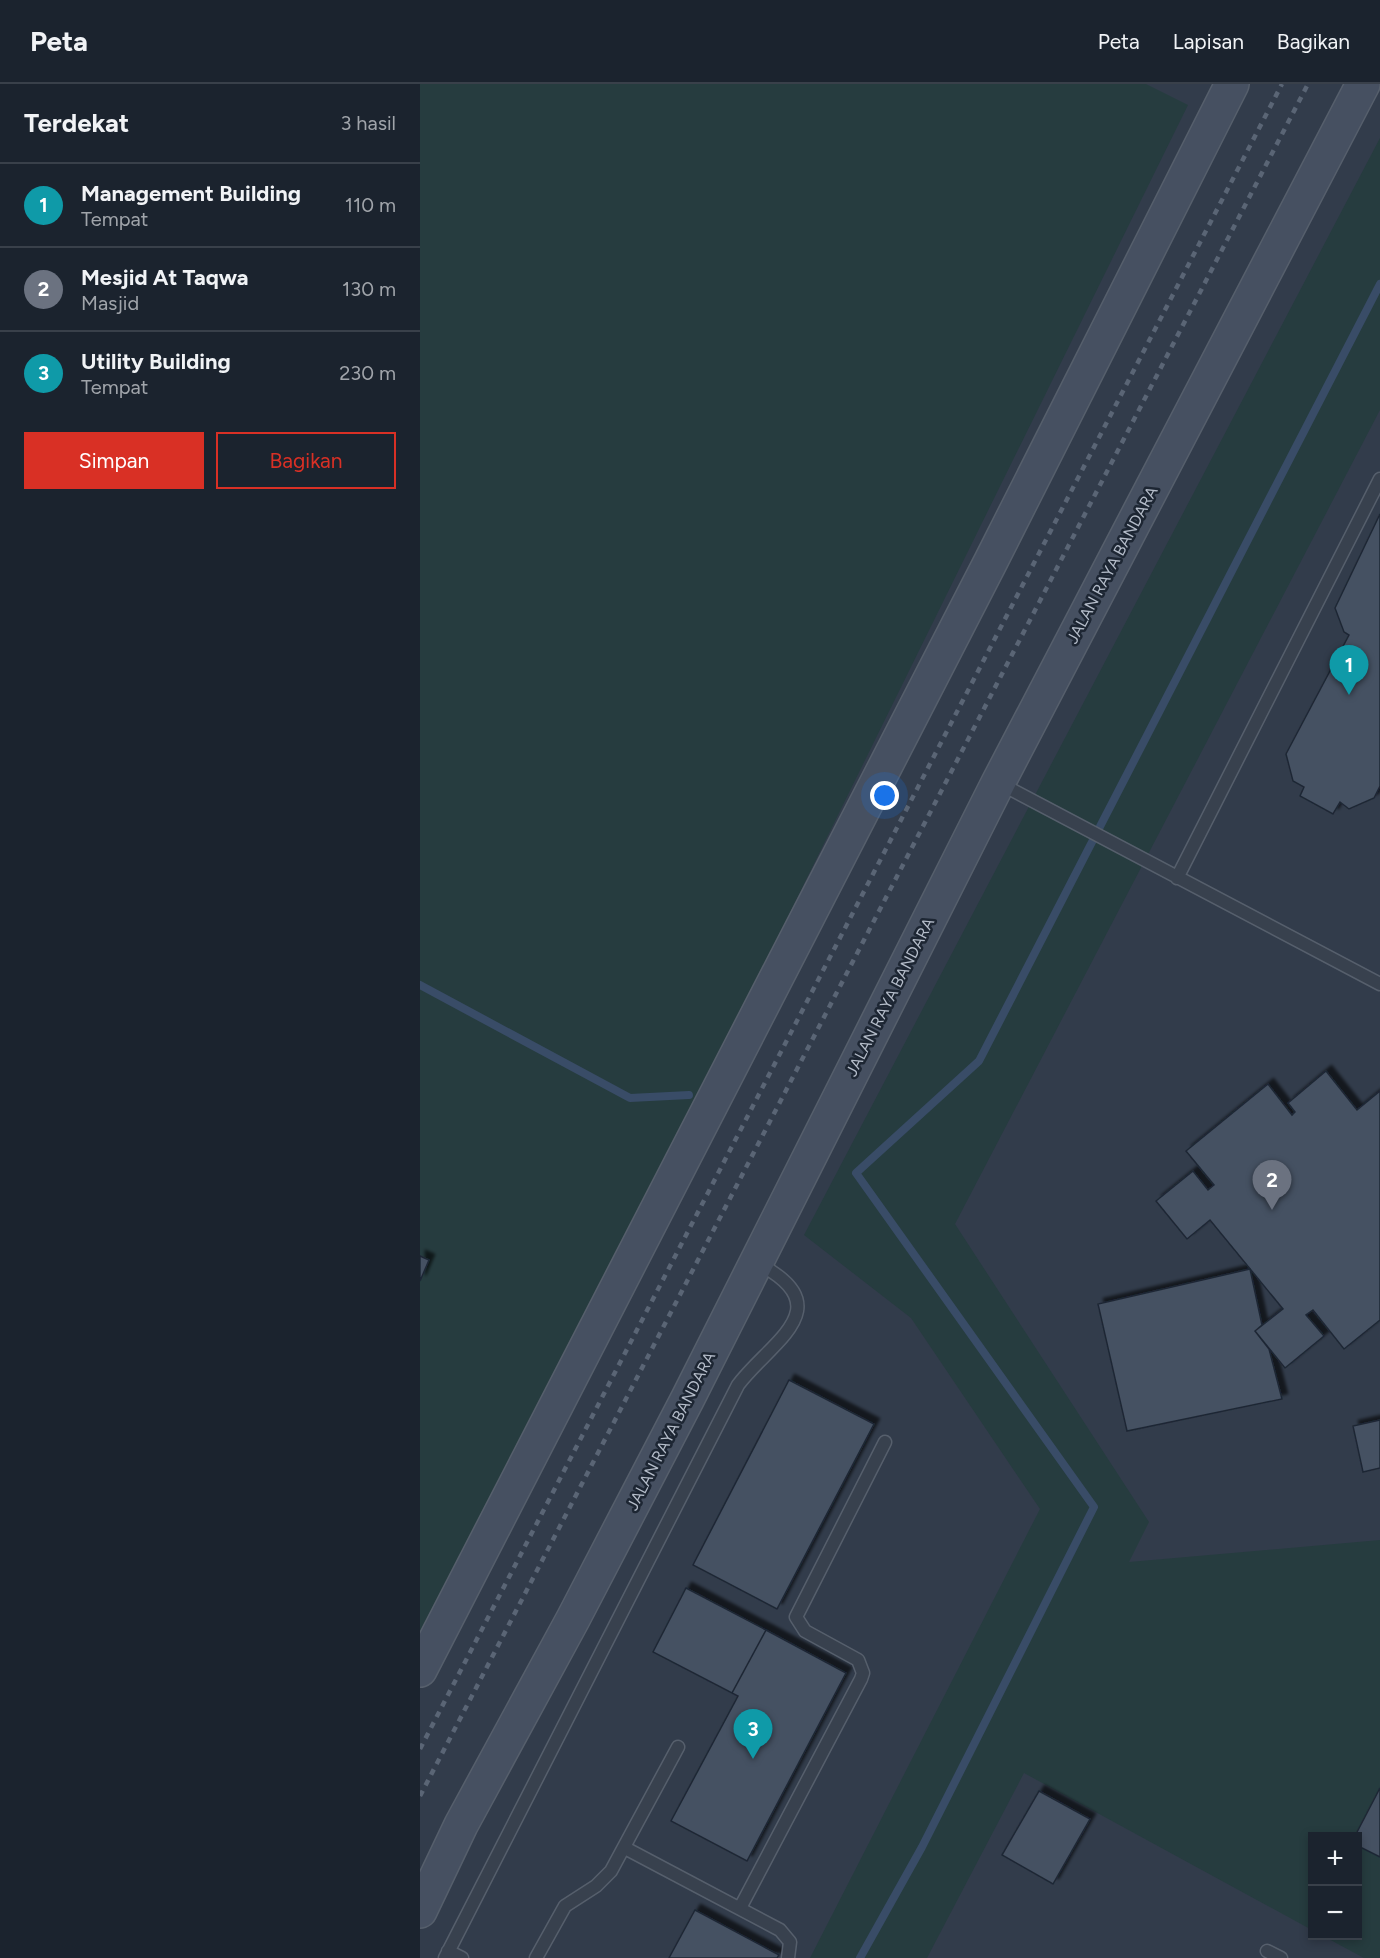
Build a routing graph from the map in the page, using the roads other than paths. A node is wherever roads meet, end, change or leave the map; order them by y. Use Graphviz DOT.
graph roads {
  1 [pos="1232,84"];
  2 [pos="1363,84"];
  3 [pos="1380,479"];
  4 [pos="998,783"];
  5 [pos="1177,878"];
  6 [pos="1380,984"];
  7 [pos="756,1263"];
  8 [pos="885,1442"];
  9 [pos="420,1670"];
  10 [pos="678,1747"];
  11 [pos="625,1848"];
  12 [pos="740,1908"];
  13 [pos="420,1911"];
  14 [pos="1267,1951"];
  15 [pos="447,1954"];
  16 [pos="462,1958"];
  17 [pos="536,1958"];
  18 [pos="788,1958"];
  19 [pos="1281,1958"];
  1 -- 9 [label="street"];
  2 -- 4 [label="street, JALAN RAYA BANDARA"];
  3 -- 5 [label="lane"];
  4 -- 5 [label="lane"];
  4 -- 7 [label="street, JALAN RAYA BANDARA"];
  5 -- 6 [label="lane"];
  7 -- 13 [label="street, JALAN RAYA BANDARA"];
  7 -- 15 [label="lane"];
  8 -- 12 [label="lane"];
  10 -- 11 [label="lane"];
  11 -- 12 [label="lane"];
  11 -- 17 [label="lane"];
  12 -- 18 [label="lane"];
  14 -- 19 [label="lane"];
  15 -- 16 [label="lane"];
}
